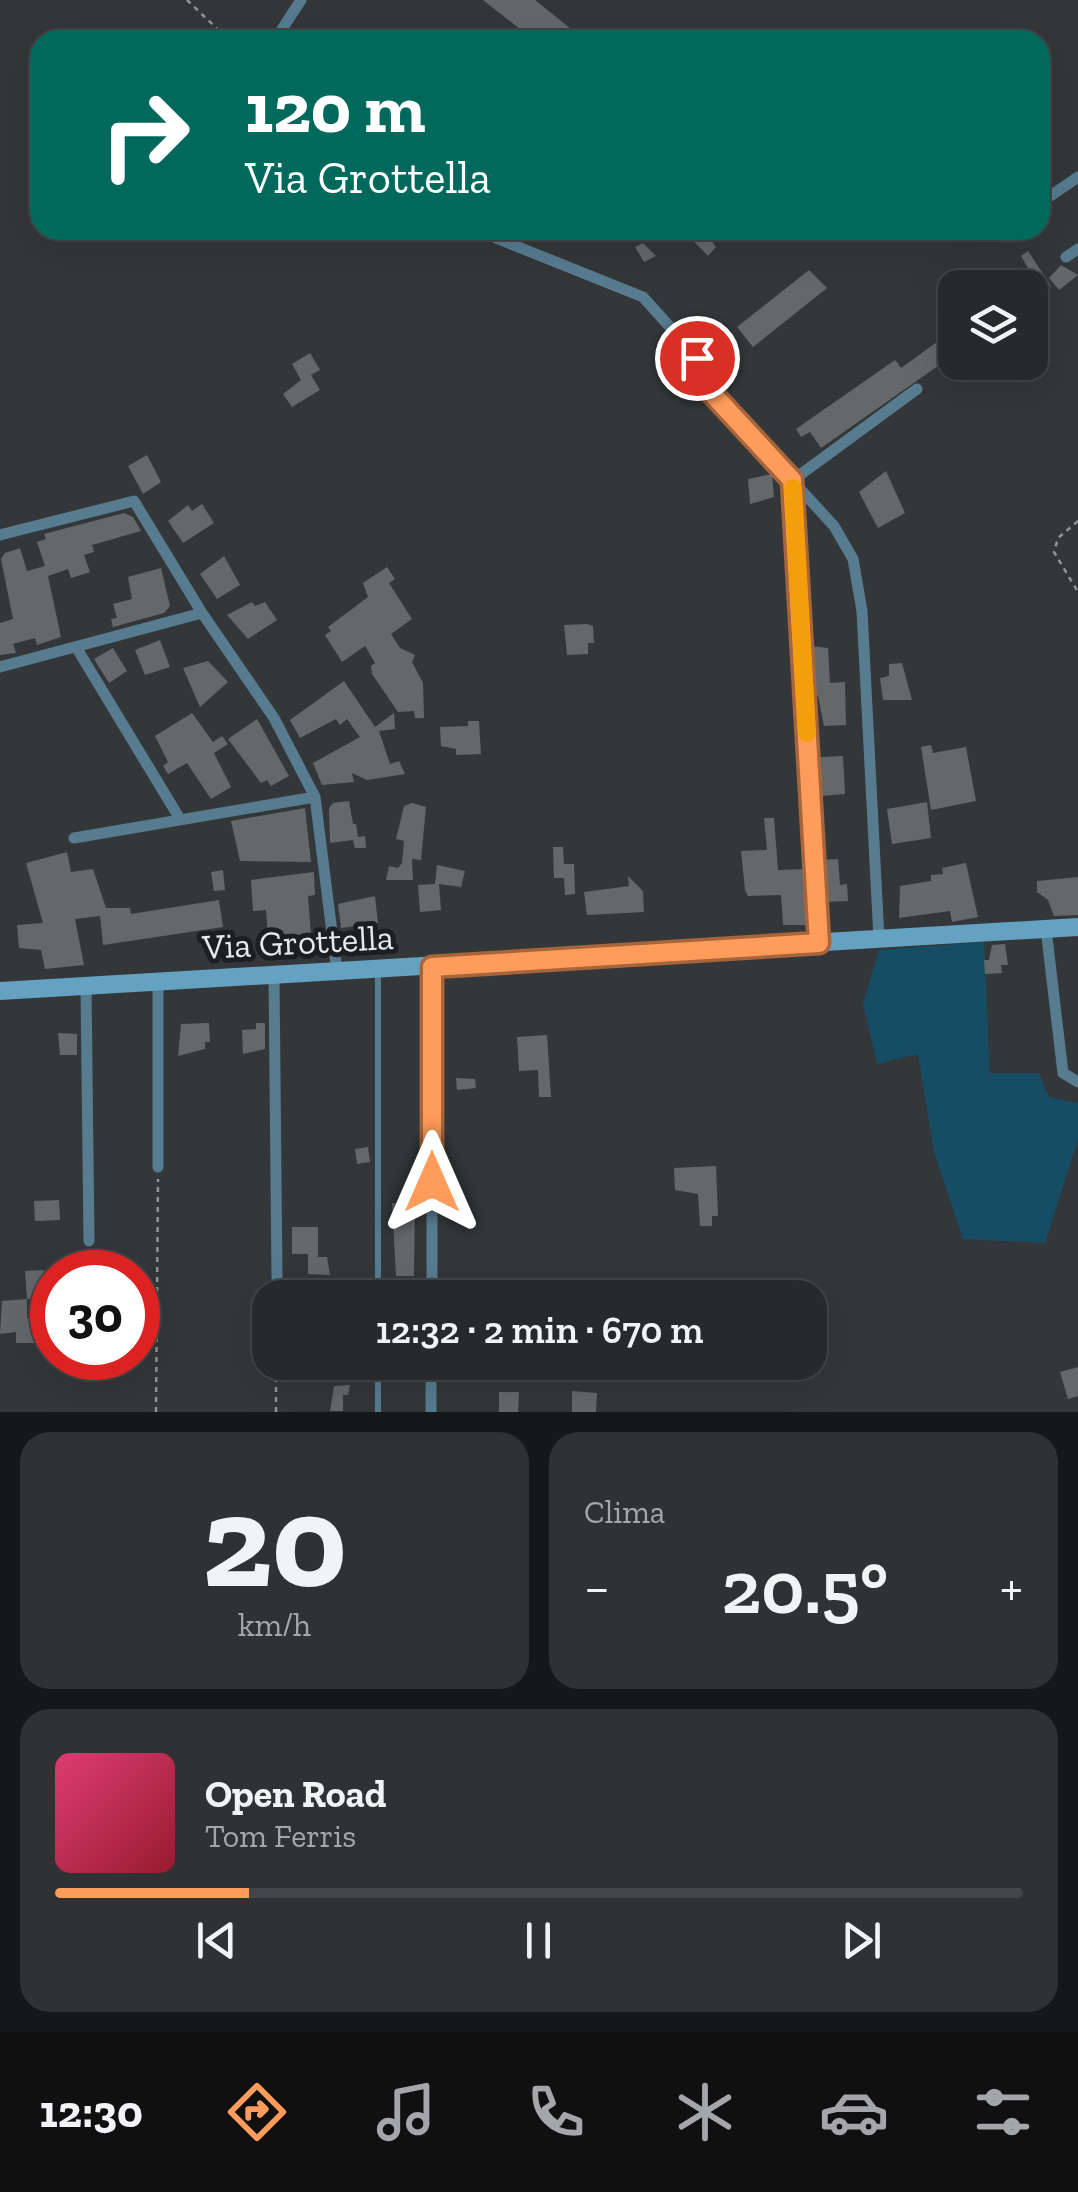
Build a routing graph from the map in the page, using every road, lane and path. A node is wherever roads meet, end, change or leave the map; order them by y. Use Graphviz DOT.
graph roads {
  1 [pos="187,0"];
  2 [pos="301,0"];
  3 [pos="218,30"];
  4 [pos="282,30"];
  5 [pos="1078,177"];
  6 [pos="1050,196"];
  7 [pos="501,240"];
  8 [pos="1078,249"];
  9 [pos="1066,257"];
  10 [pos="917,389"];
  11 [pos="792,480"];
  12 [pos="0,521"];
  13 [pos="1078,521"];
  14 [pos="4,534"];
  15 [pos="1078,592"];
  16 [pos="202,614"];
  17 [pos="76,647"];
  18 [pos="0,667"];
  19 [pos="314,797"];
  20 [pos="180,818"];
  21 [pos="74,838"];
  22 [pos="1078,927"];
  23 [pos="1046,929"];
  24 [pos="879,940"];
  25 [pos="819,943"];
  26 [pos="432,967"];
  27 [pos="378,970"];
  28 [pos="337,972"];
  29 [pos="274,976"];
  30 [pos="158,982"];
  31 [pos="86,986"];
  32 [pos="0,991"];
  33 [pos="1078,1082"];
  34 [pos="158,1167"];
  35 [pos="89,1242"];
  36 [pos="277,1278"];
  37 [pos="378,1280"];
  38 [pos="432,1280"];
  39 [pos="276,1380"];
  40 [pos="378,1380"];
  41 [pos="431,1380"];
  42 [pos="156,1412"];
  43 [pos="276,1412"];
  44 [pos="378,1412"];
  45 [pos="431,1412"];
  1 -- 3 [label="path"];
  2 -- 4 [label="street"];
  5 -- 6 [label="street"];
  7 -- 11 [label="street"];
  8 -- 9 [label="street"];
  10 -- 11 [label="street"];
  11 -- 24 [label="street"];
  11 -- 25 [label="lane"];
  12 -- 14 [label="street"];
  13 -- 15 [label="path"];
  14 -- 16 [label="street"];
  16 -- 17 [label="street"];
  16 -- 19 [label="street"];
  17 -- 18 [label="street"];
  17 -- 20 [label="street"];
  19 -- 20 [label="street"];
  19 -- 28 [label="street"];
  20 -- 21 [label="street"];
  22 -- 23 [label="street, Via Grottella"];
  23 -- 24 [label="street, Via Grottella"];
  23 -- 33 [label="street"];
  24 -- 25 [label="street, Via Grottella"];
  25 -- 26 [label="street, Via Grottella"];
  26 -- 27 [label="street, Via Grottella"];
  26 -- 38 [label="street"];
  27 -- 28 [label="street, Via Grottella"];
  27 -- 37 [label="lane"];
  28 -- 29 [label="street, Via Grottella"];
  29 -- 30 [label="street, Via Grottella"];
  29 -- 36 [label="street"];
  30 -- 31 [label="street, Via Grottella"];
  30 -- 34 [label="street"];
  31 -- 32 [label="street, Via Grottella"];
  31 -- 35 [label="street"];
  34 -- 42 [label="path"];
  39 -- 43 [label="path"];
  40 -- 44 [label="lane"];
  41 -- 45 [label="street"];
}
